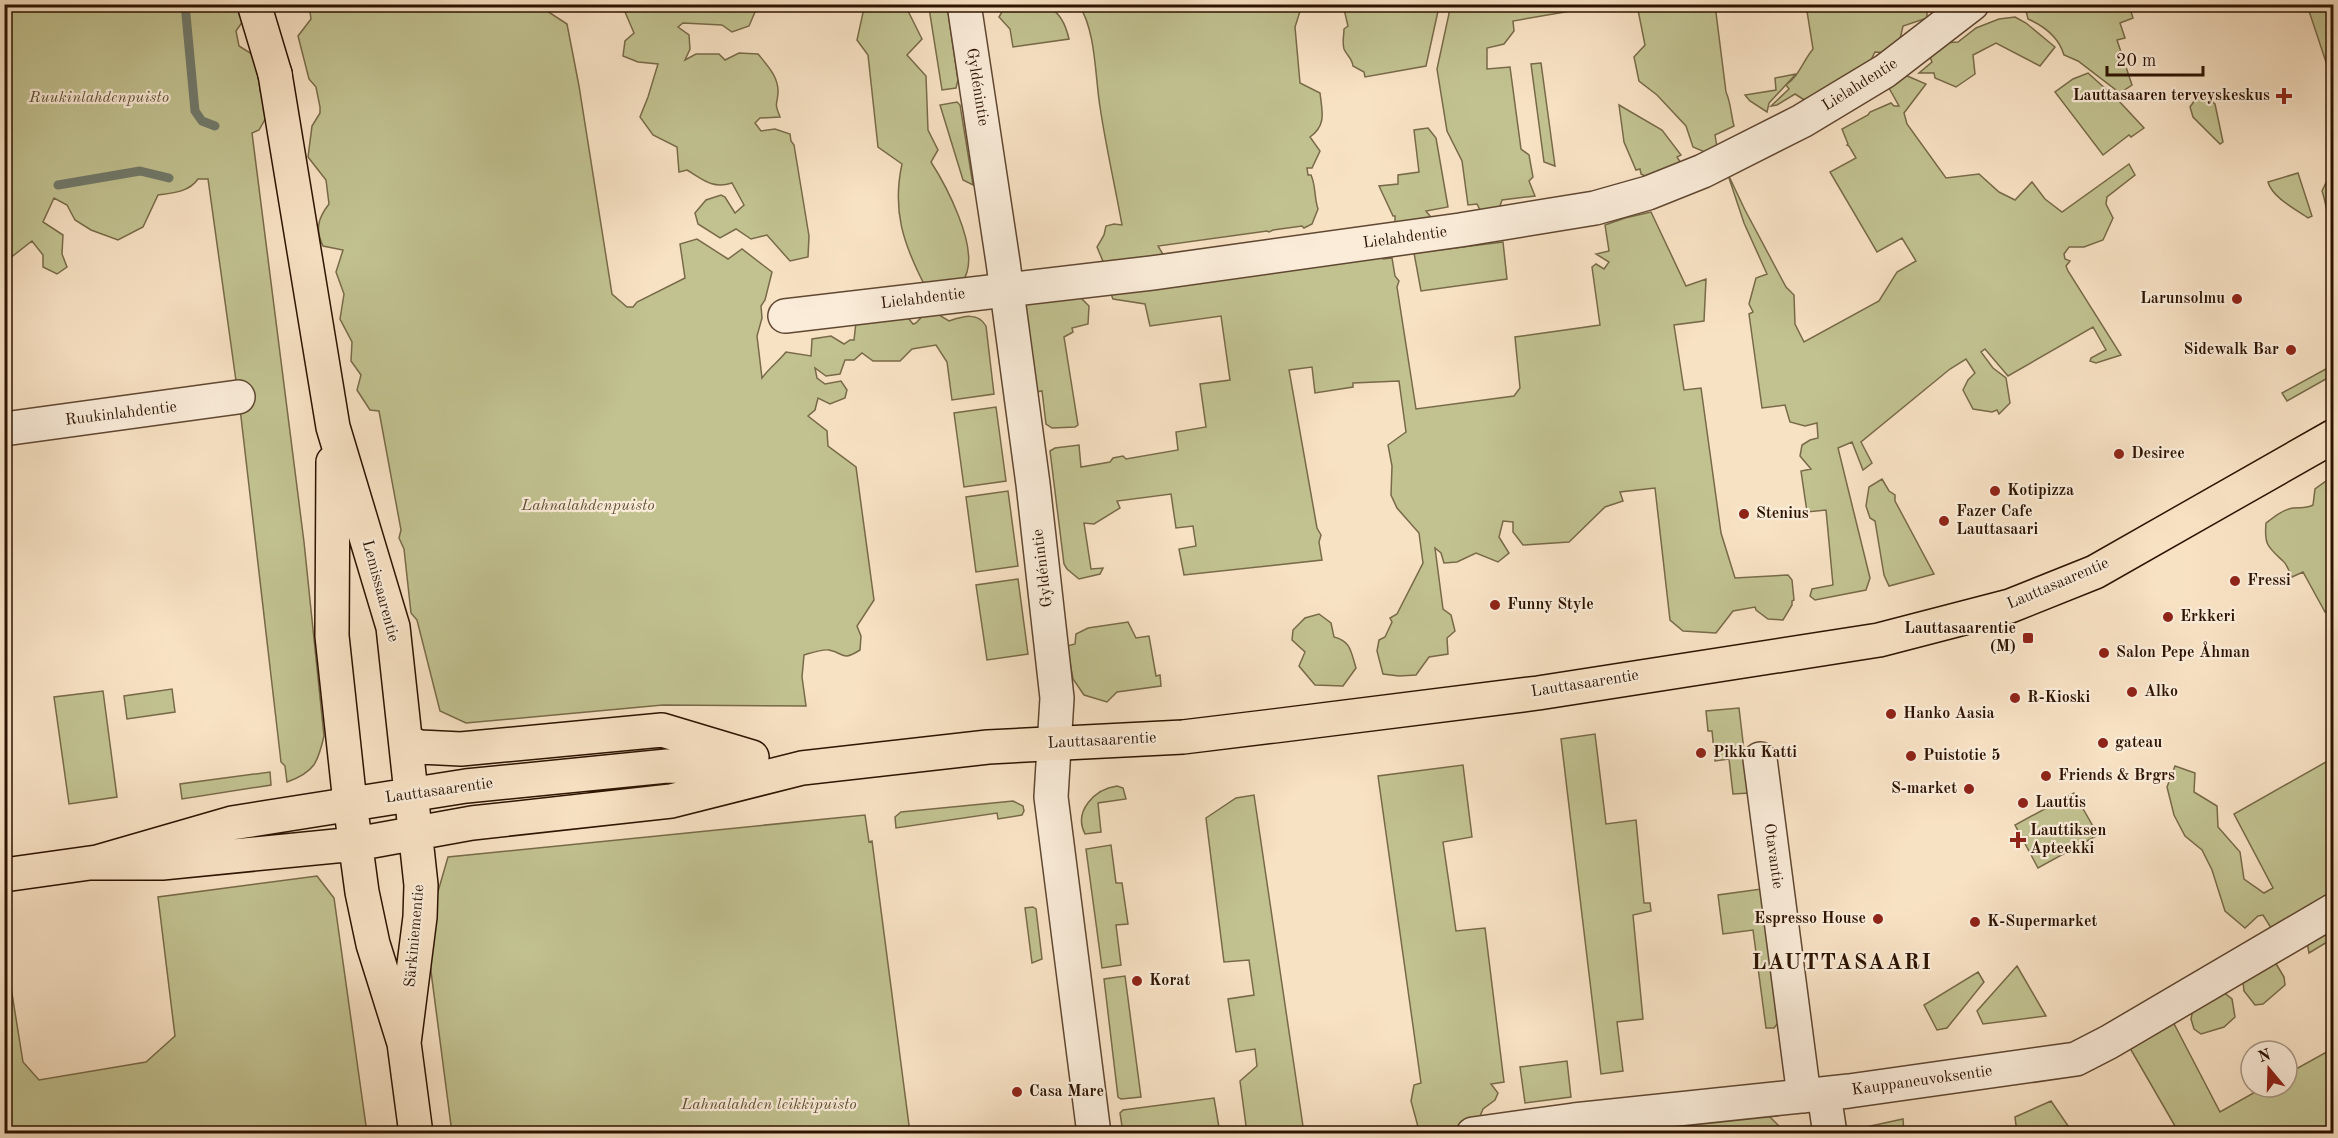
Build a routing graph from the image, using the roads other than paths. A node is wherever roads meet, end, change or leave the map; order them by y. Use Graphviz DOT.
graph roads {
  1 [pos="254,4"];
  2 [pos="267,4"];
  3 [pos="278,4"];
  4 [pos="964,4"];
  5 [pos="1972,4"];
  6 [pos="275,74"];
  7 [pos="1007,289"];
  8 [pos="785,316"];
  9 [pos="238,398"];
  10 [pos="333,427"];
  11 [pos="4,429"];
  12 [pos="2334,436"];
  13 [pos="406,742"];
  14 [pos="1055,744"];
  15 [pos="1760,759"];
  16 [pos="791,770"];
  17 [pos="412,794"];
  18 [pos="350,803"];
  19 [pos="417,833"];
  20 [pos="356,844"];
  21 [pos="93,863"];
  22 [pos="4,875"];
  23 [pos="2334,910"];
  24 [pos="404,1042"];
  25 [pos="1814,1095"];
  26 [pos="417,1134"];
  27 [pos="1094,1134"];
  28 [pos="1473,1134"];
  29 [pos="1830,1134"];
  1 -- 6 [label="main road"];
  2 -- 6 [label="main road"];
  3 -- 6 [label="main road"];
  4 -- 7 [label="street, Gyldénintie"];
  5 -- 7 [label="street, Lielahdentie"];
  6 -- 10 [label="main road, Lemissaarentie"];
  7 -- 8 [label="street, Lielahdentie"];
  7 -- 14 [label="street, Gyldénintie"];
  9 -- 11 [label="street, Ruukinlahdentie"];
  10 -- 13 [label="main road, Lemissaarentie"];
  10 -- 18 [label="main road, Lemissaarentie"];
  12 -- 14 [label="main road, Lauttasaarentie"];
  13 -- 16 [label="main road, Lauttasaarentie"];
  13 -- 17 [label="main road, Lemissaarentie"];
  14 -- 16 [label="main road, Lauttasaarentie"];
  14 -- 27 [label="street, Gyldénintie"];
  15 -- 25 [label="street, Otavantie"];
  16 -- 17 [label="main road, Lauttasaarentie"];
  16 -- 19 [label="main road, Lauttasaarentie"];
  17 -- 18 [label="main road, Lauttasaarentie"];
  17 -- 19 [label="main road, Särkiniementie"];
  18 -- 20 [label="main road, Särkiniementie"];
  18 -- 21 [label="main road, Lauttasaarentie"];
  19 -- 20 [label="main road, Lauttasaarentie"];
  19 -- 24 [label="main road, Särkiniementie"];
  20 -- 21 [label="main road, Lauttasaarentie"];
  20 -- 24 [label="main road, Särkiniementie"];
  21 -- 22 [label="main road, Lauttasaarentie"];
  23 -- 25 [label="street, Kauppaneuvoksentie"];
  24 -- 26 [label="main road, Särkiniementie"];
  25 -- 28 [label="street, Kauppaneuvoksentie"];
  25 -- 29 [label="street, Otavantie"];
}
